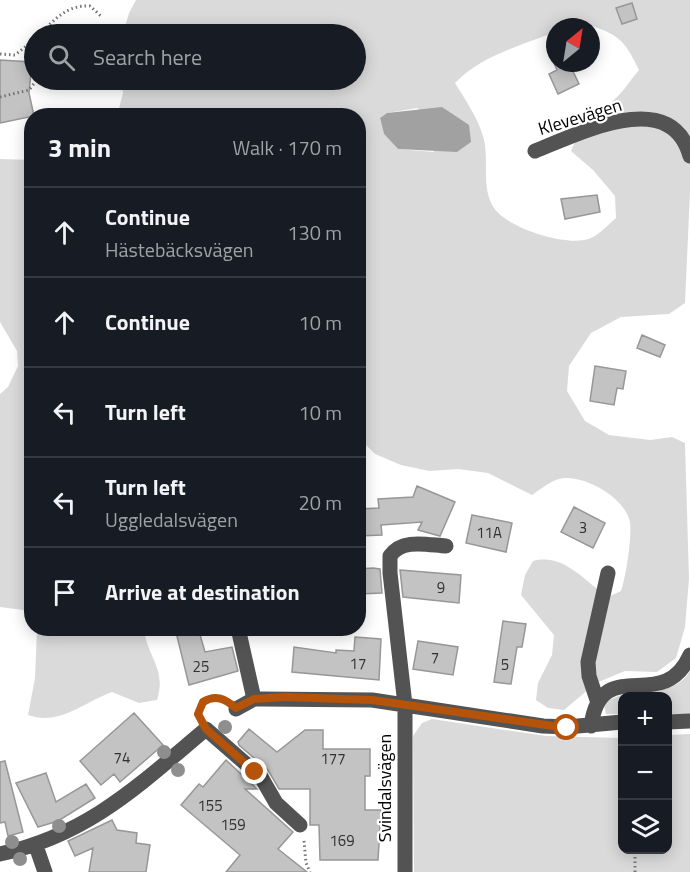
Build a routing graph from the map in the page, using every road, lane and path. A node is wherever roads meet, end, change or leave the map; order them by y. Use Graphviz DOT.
graph roads {
  1 [pos="102,17"];
  2 [pos="50,24"];
  3 [pos="24,49"];
  4 [pos="0,54"];
  5 [pos="29,90"];
  6 [pos="0,97"];
  7 [pos="535,151"];
  8 [pos="690,156"];
  9 [pos="446,546"];
  10 [pos="608,573"];
  11 [pos="240,636"];
  12 [pos="690,655"];
  13 [pos="254,699"];
  14 [pos="597,700"];
  15 [pos="405,705"];
  16 [pos="236,708"];
  17 [pos="690,721"];
  18 [pos="672,722"];
  19 [pos="618,723"];
  20 [pos="591,726"];
  21 [pos="206,729"];
  22 [pos="300,825"];
  23 [pos="36,846"];
  24 [pos="0,854"];
  25 [pos="635,854"];
  26 [pos="45,872"];
  27 [pos="310,872"];
  28 [pos="405,872"];
  29 [pos="635,872"];
  1 -- 2 [label="path"];
  3 -- 4 [label="path"];
  5 -- 6 [label="path"];
  7 -- 8 [label="street, Klevevägen"];
  9 -- 15 [label="street, Svindalsvägen"];
  10 -- 14 [label="street"];
  11 -- 13 [label="street"];
  12 -- 14 [label="street"];
  13 -- 15 [label="street"];
  13 -- 16 [label="street"];
  14 -- 20 [label="street"];
  15 -- 20 [label="street"];
  15 -- 28 [label="street, Svindalsvägen"];
  16 -- 21 [label="path"];
  17 -- 18 [label="street"];
  19 -- 20 [label="street"];
  21 -- 22 [label="street"];
  21 -- 23 [label="street"];
  22 -- 27 [label="path"];
  23 -- 24 [label="street"];
  23 -- 26 [label="street"];
  25 -- 29 [label="path"];
}
